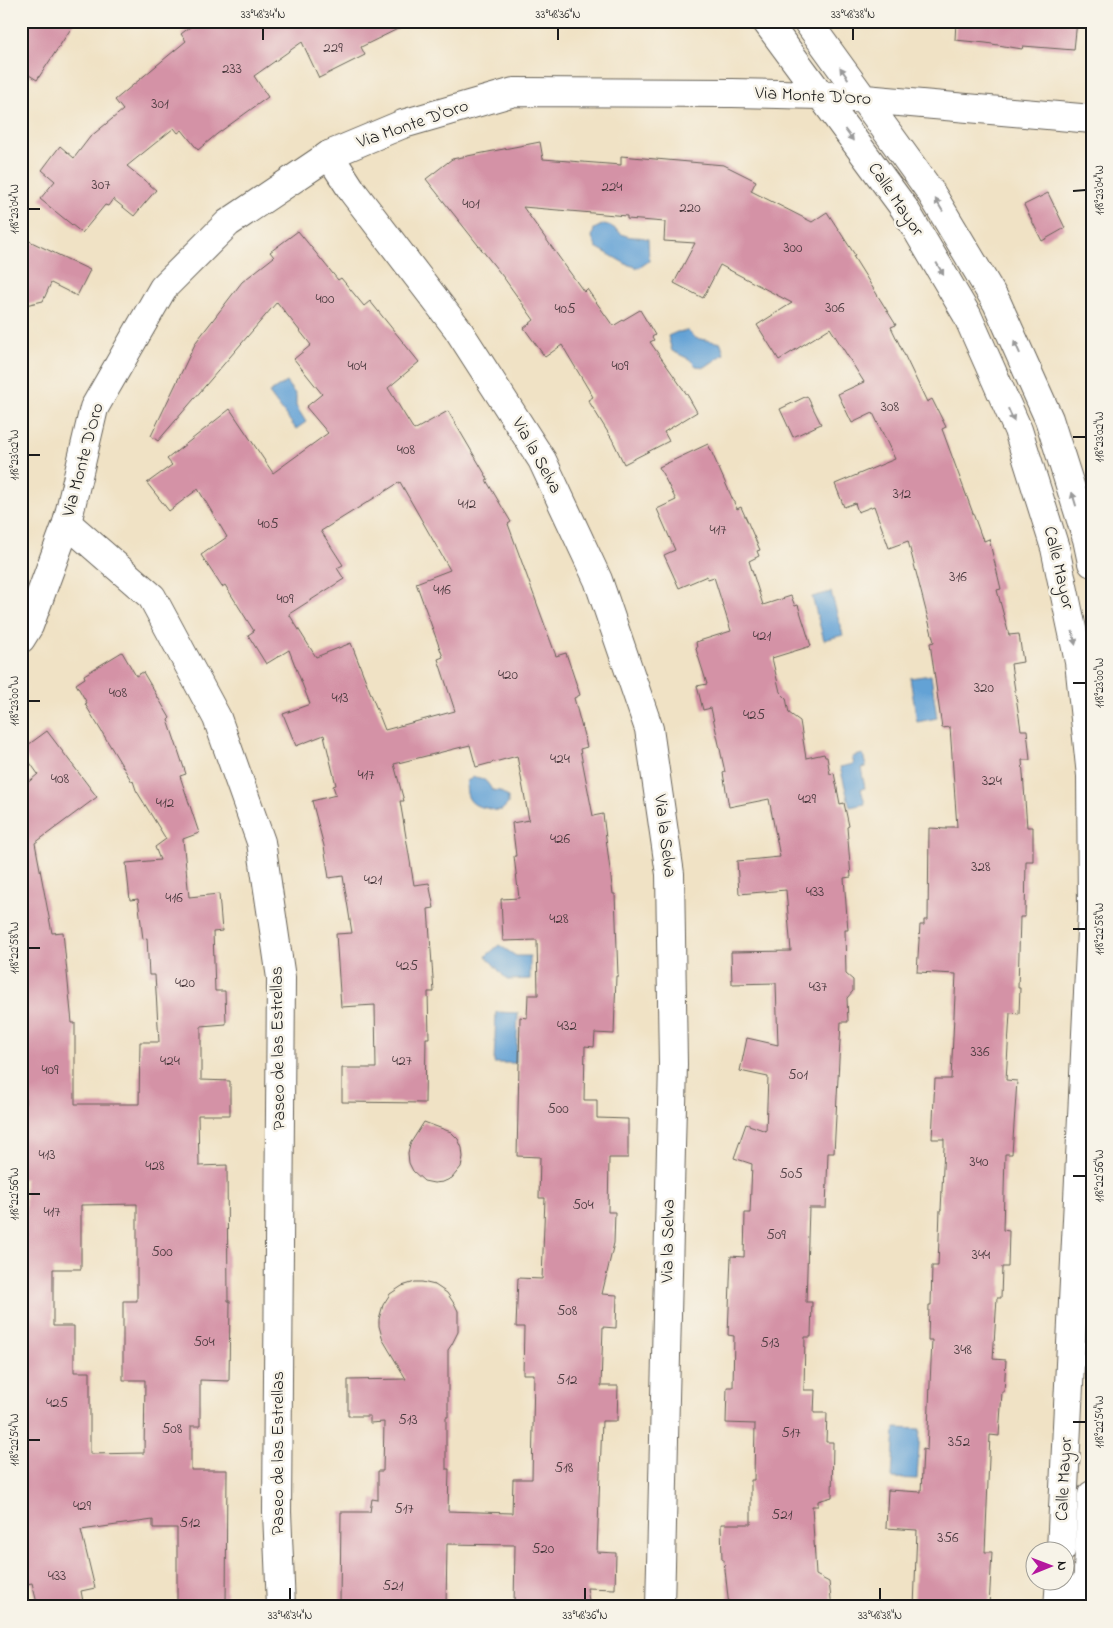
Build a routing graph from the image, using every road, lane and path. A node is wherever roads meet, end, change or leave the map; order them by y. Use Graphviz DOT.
graph roads {
  1 [pos="766,21"];
  2 [pos="807,21"];
  3 [pos="820,96"];
  4 [pos="863,99"];
  5 [pos="1092,119"];
  6 [pos="329,155"];
  7 [pos="67,523"];
  8 [pos="1092,563"];
  9 [pos="21,639"];
  10 [pos="1092,910"];
  11 [pos="1092,1495"];
  12 [pos="1061,1540"];
  13 [pos="1059,1590"];
  14 [pos="281,1607"];
  15 [pos="660,1607"];
  16 [pos="1058,1607"];
  17 [pos="1086,1607"];
  1 -- 3 [label="street, Calle Mayor"];
  4 -- 2 [label="street, Calle Mayor, one-way"];
  3 -- 4 [label="street, Via Monte D'Oro"];
  3 -- 6 [label="street, Via Monte D'Oro"];
  3 -- 10 [label="street, Calle Mayor, one-way"];
  4 -- 5 [label="street, Via Monte D'Oro"];
  8 -- 4 [label="street, Calle Mayor, one-way"];
  6 -- 7 [label="street, Via Monte D'Oro"];
  6 -- 15 [label="street, Via la Selva"];
  7 -- 9 [label="street, Via Monte D'Oro"];
  7 -- 14 [label="street, Paseo de las Estrellas"];
  10 -- 12 [label="street, Calle Mayor"];
  11 -- 17 [label="street, Calle Mayor"];
  13 -- 16 [label="street"];
}
